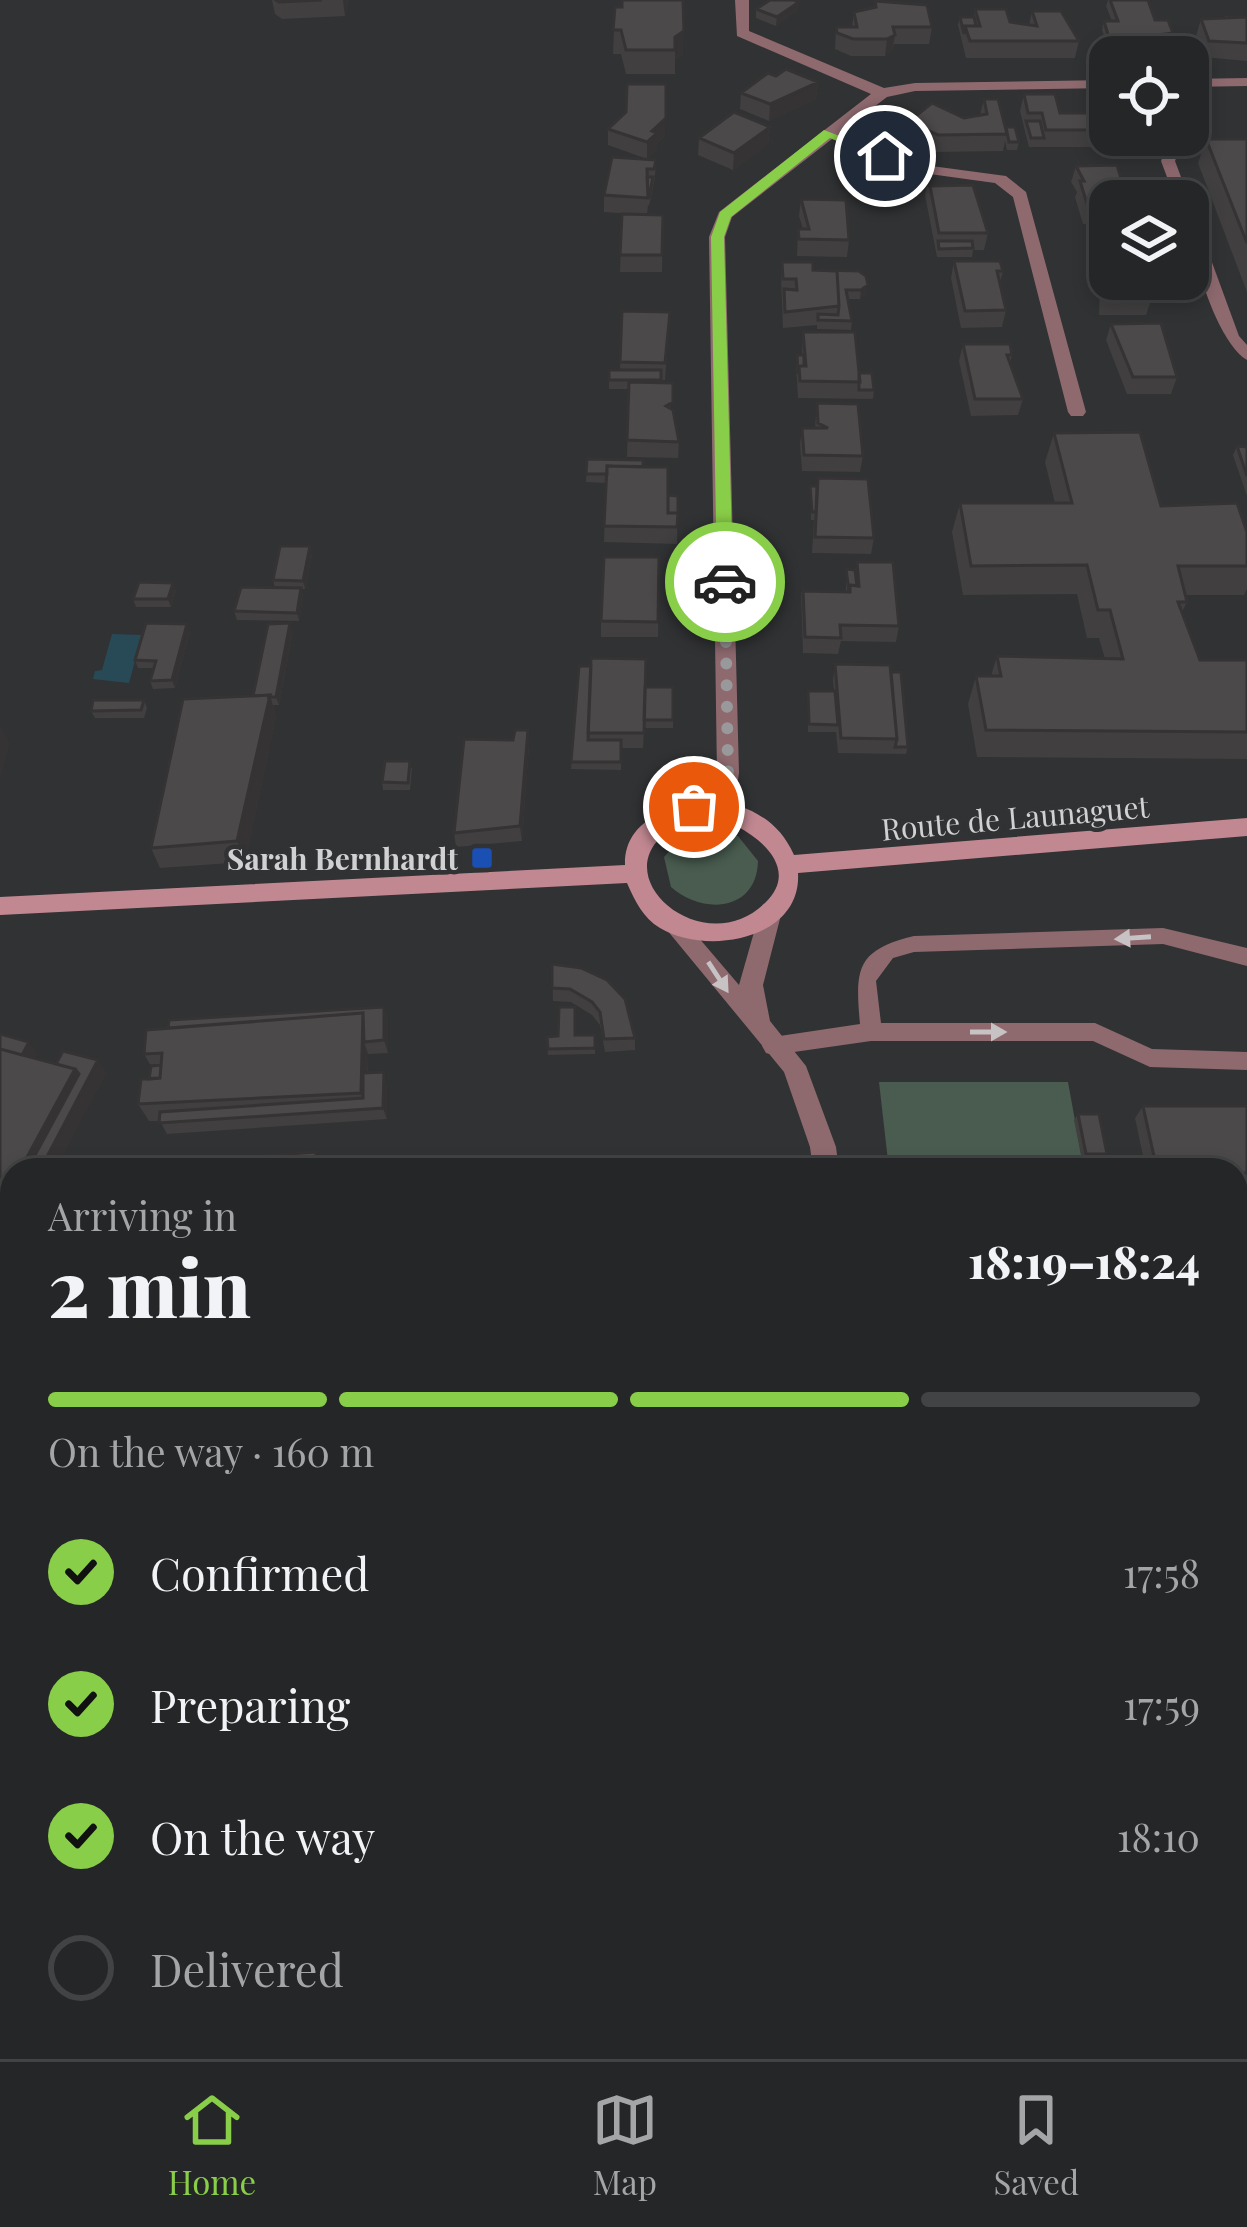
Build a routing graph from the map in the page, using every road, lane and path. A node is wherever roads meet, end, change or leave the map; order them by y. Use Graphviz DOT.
graph roads {
  1 [pos="742,0"];
  2 [pos="1247,82"];
  3 [pos="1209,83"];
  4 [pos="1089,84"];
  5 [pos="882,93"];
  6 [pos="828,133"];
  7 [pos="1209,274"];
  8 [pos="1247,355"];
  9 [pos="1076,412"];
  10 [pos="723,807"];
  11 [pos="1247,827"];
  12 [pos="788,865"];
  13 [pos="633,874"];
  14 [pos="0,906"];
  15 [pos="771,911"];
  16 [pos="673,924"];
  17 [pos="1247,957"];
  18 [pos="871,1032"];
  19 [pos="767,1040"];
  20 [pos="1247,1060"];
  21 [pos="825,1158"];
  1 -- 5 [label="street"];
  2 -- 3 [label="street"];
  4 -- 5 [label="street"];
  5 -- 6 [label="street"];
  6 -- 9 [label="street"];
  6 -- 10 [label="street"];
  7 -- 8 [label="lane"];
  10 -- 12 [label="main road"];
  10 -- 13 [label="main road"];
  11 -- 12 [label="main road, Route de Launaguet"];
  12 -- 15 [label="main road"];
  13 -- 14 [label="main road"];
  13 -- 16 [label="main road"];
  15 -- 16 [label="main road"];
  15 -- 19 [label="street"];
  16 -- 19 [label="street, one-way"];
  17 -- 18 [label="lane, one-way"];
  18 -- 19 [label="lane"];
  18 -- 20 [label="lane, one-way"];
  19 -- 21 [label="street"];
}
